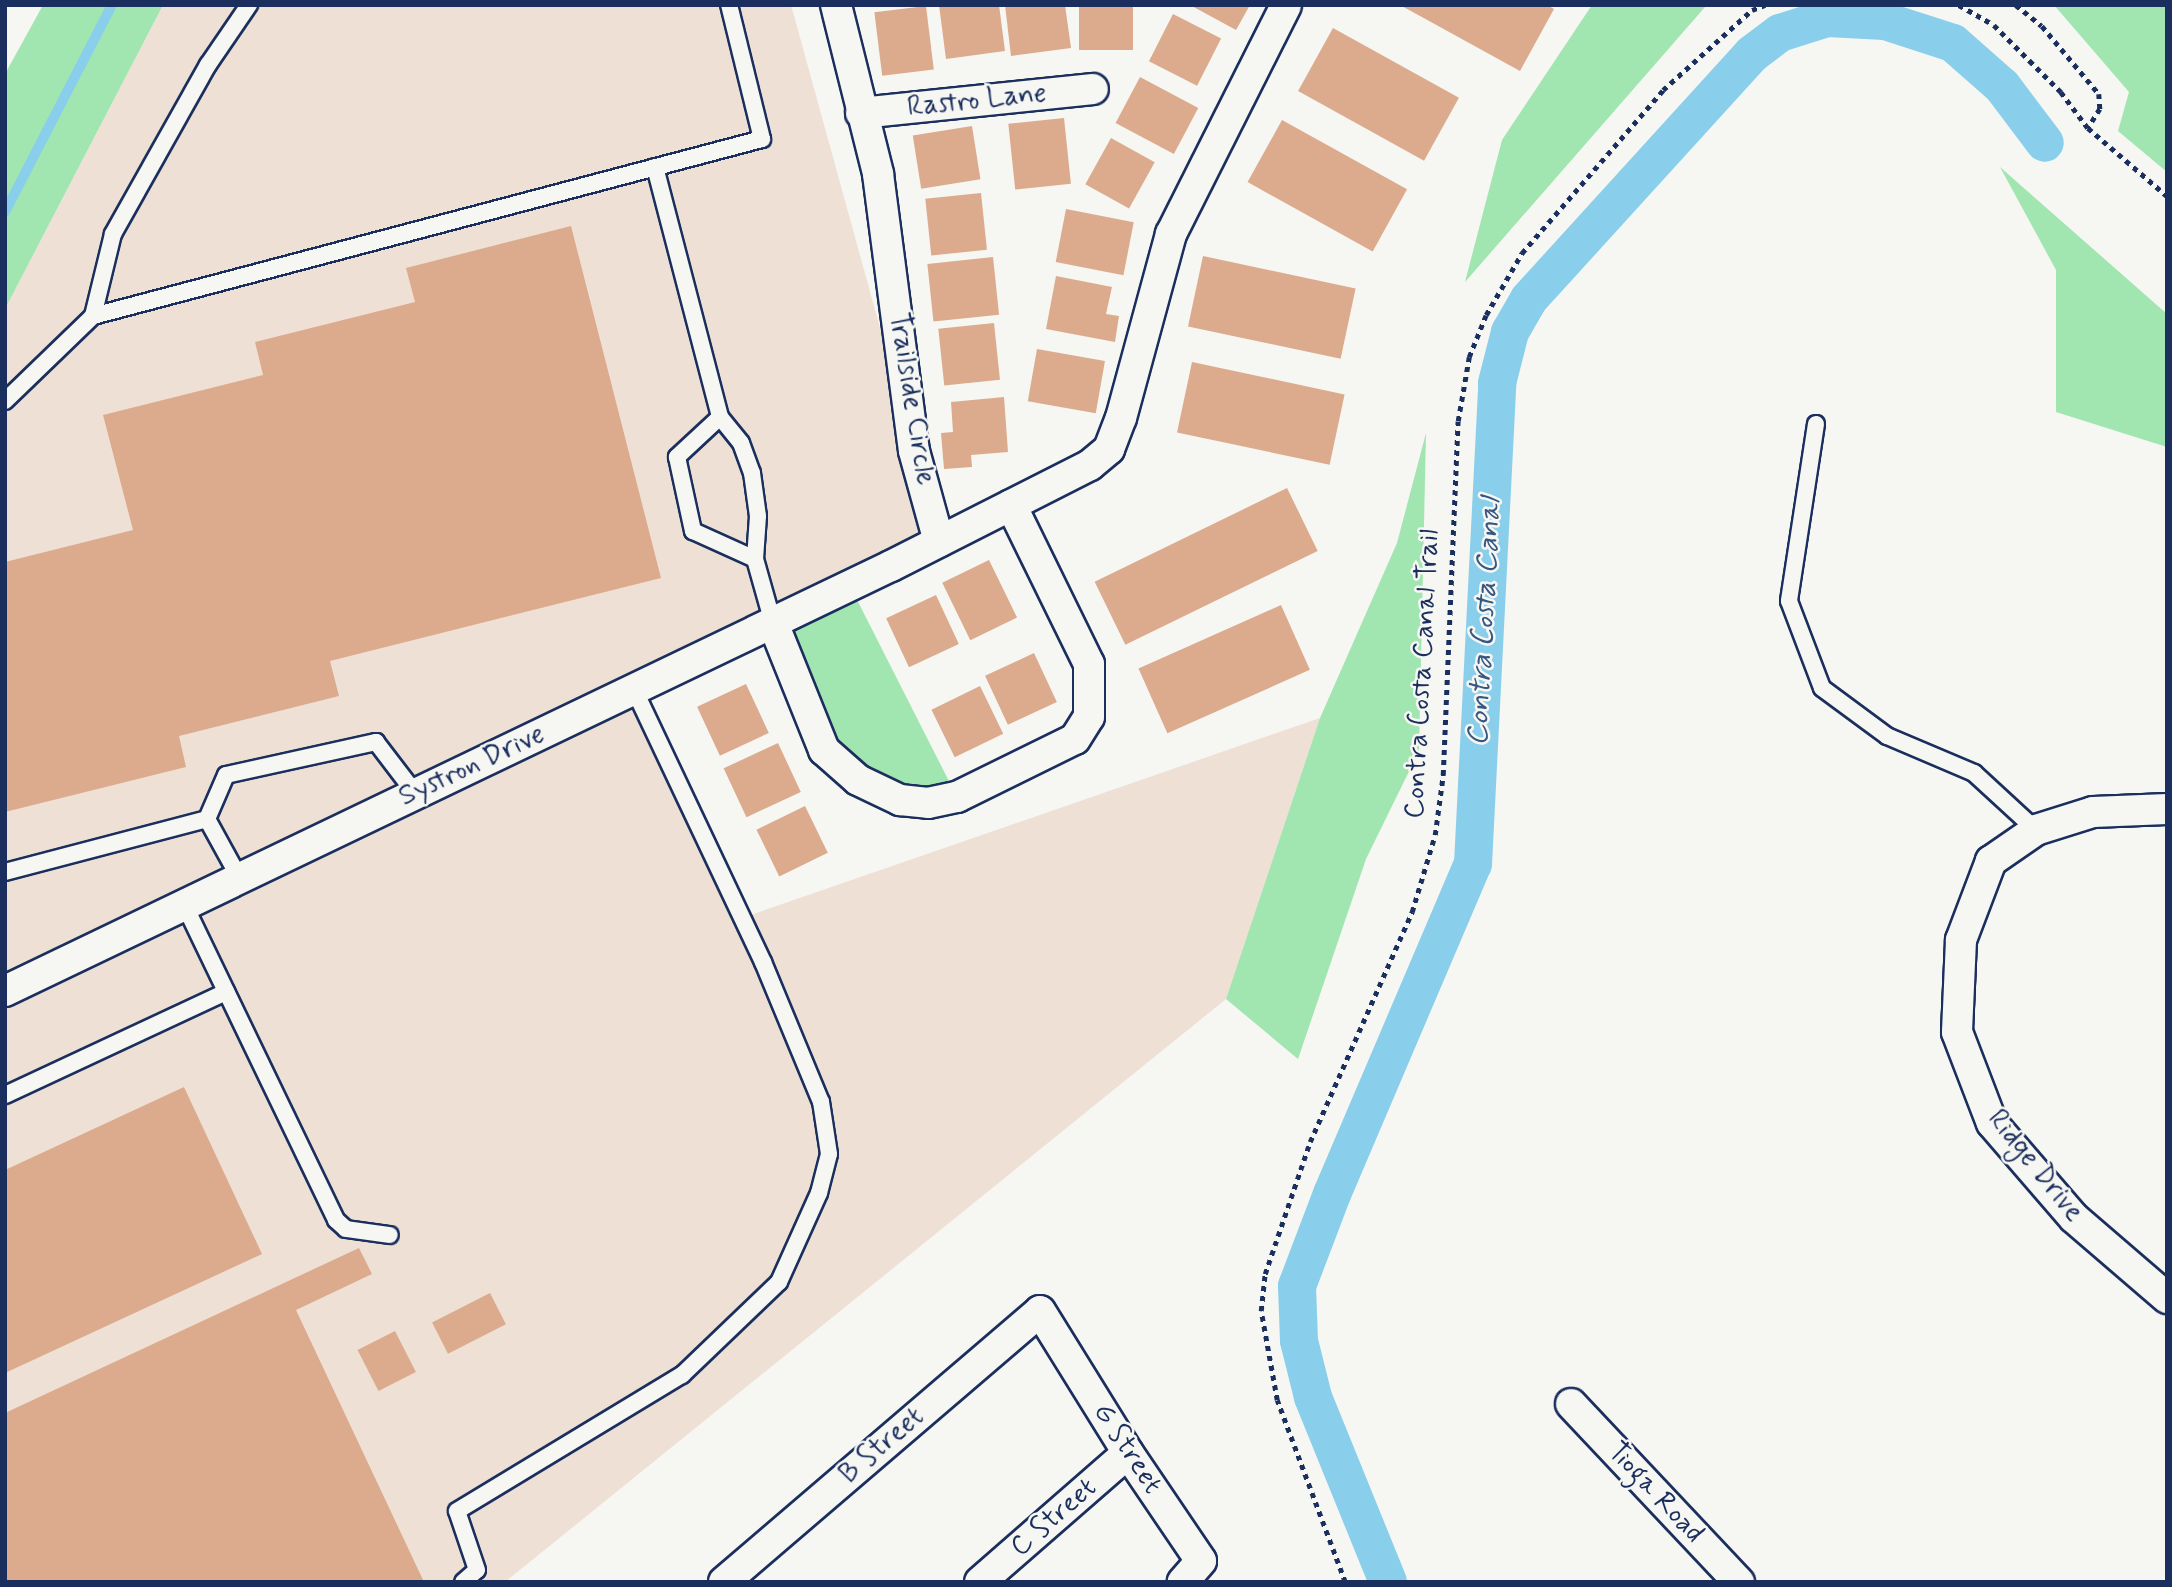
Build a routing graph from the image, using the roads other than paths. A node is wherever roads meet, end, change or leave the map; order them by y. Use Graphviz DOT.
graph roads {
  1 [pos="249,5"];
  2 [pos="729,5"];
  3 [pos="836,5"];
  4 [pos="1286,5"];
  5 [pos="1093,89"];
  6 [pos="861,114"];
  7 [pos="655,167"];
  8 [pos="93,316"];
  9 [pos="5,401"];
  10 [pos="720,417"];
  11 [pos="1816,424"];
  12 [pos="1011,505"];
  13 [pos="939,542"];
  14 [pos="755,559"];
  15 [pos="773,623"];
  16 [pos="634,689"];
  17 [pos="415,793"];
  18 [pos="2167,809"];
  19 [pos="207,819"];
  20 [pos="2036,830"];
  21 [pos="5,872"];
  22 [pos="240,879"];
  23 [pos="186,906"];
  24 [pos="5,991"];
  25 [pos="226,992"];
  26 [pos="5,1095"];
  27 [pos="390,1235"];
  28 [pos="2167,1297"];
  29 [pos="1040,1311"];
  30 [pos="1571,1404"];
  31 [pos="1128,1453"];
  32 [pos="464,1582"];
  33 [pos="723,1582"];
  34 [pos="980,1582"];
  35 [pos="1183,1582"];
  36 [pos="1739,1582"];
  1 -- 8 [label="lane"];
  2 -- 7 [label="lane"];
  3 -- 6 [label="street, Trailside Circle"];
  4 -- 12 [label="street"];
  5 -- 6 [label="street, Rastro Lane"];
  6 -- 13 [label="street, Trailside Circle"];
  7 -- 8 [label="lane"];
  7 -- 10 [label="lane"];
  8 -- 9 [label="lane"];
  10 -- 14 [label="lane"];
  10 -- 14 [label="lane"];
  11 -- 20 [label="lane"];
  12 -- 13 [label="street"];
  12 -- 15 [label="street"];
  13 -- 15 [label="street, Systron Drive"];
  14 -- 15 [label="lane"];
  15 -- 16 [label="street, Systron Drive"];
  16 -- 17 [label="street, Systron Drive"];
  16 -- 32 [label="lane"];
  17 -- 19 [label="lane"];
  17 -- 22 [label="street, Systron Drive"];
  18 -- 20 [label="street, Ridge Drive"];
  19 -- 21 [label="lane"];
  19 -- 22 [label="lane"];
  20 -- 28 [label="street, Ridge Drive"];
  22 -- 23 [label="street, Systron Drive"];
  23 -- 24 [label="street, Systron Drive"];
  23 -- 25 [label="lane"];
  25 -- 26 [label="lane"];
  25 -- 27 [label="lane"];
  29 -- 31 [label="street, G Street"];
  29 -- 33 [label="street, B Street"];
  30 -- 36 [label="street, Tioga Road"];
  31 -- 34 [label="street, C Street"];
  31 -- 35 [label="street, G Street"];
}
